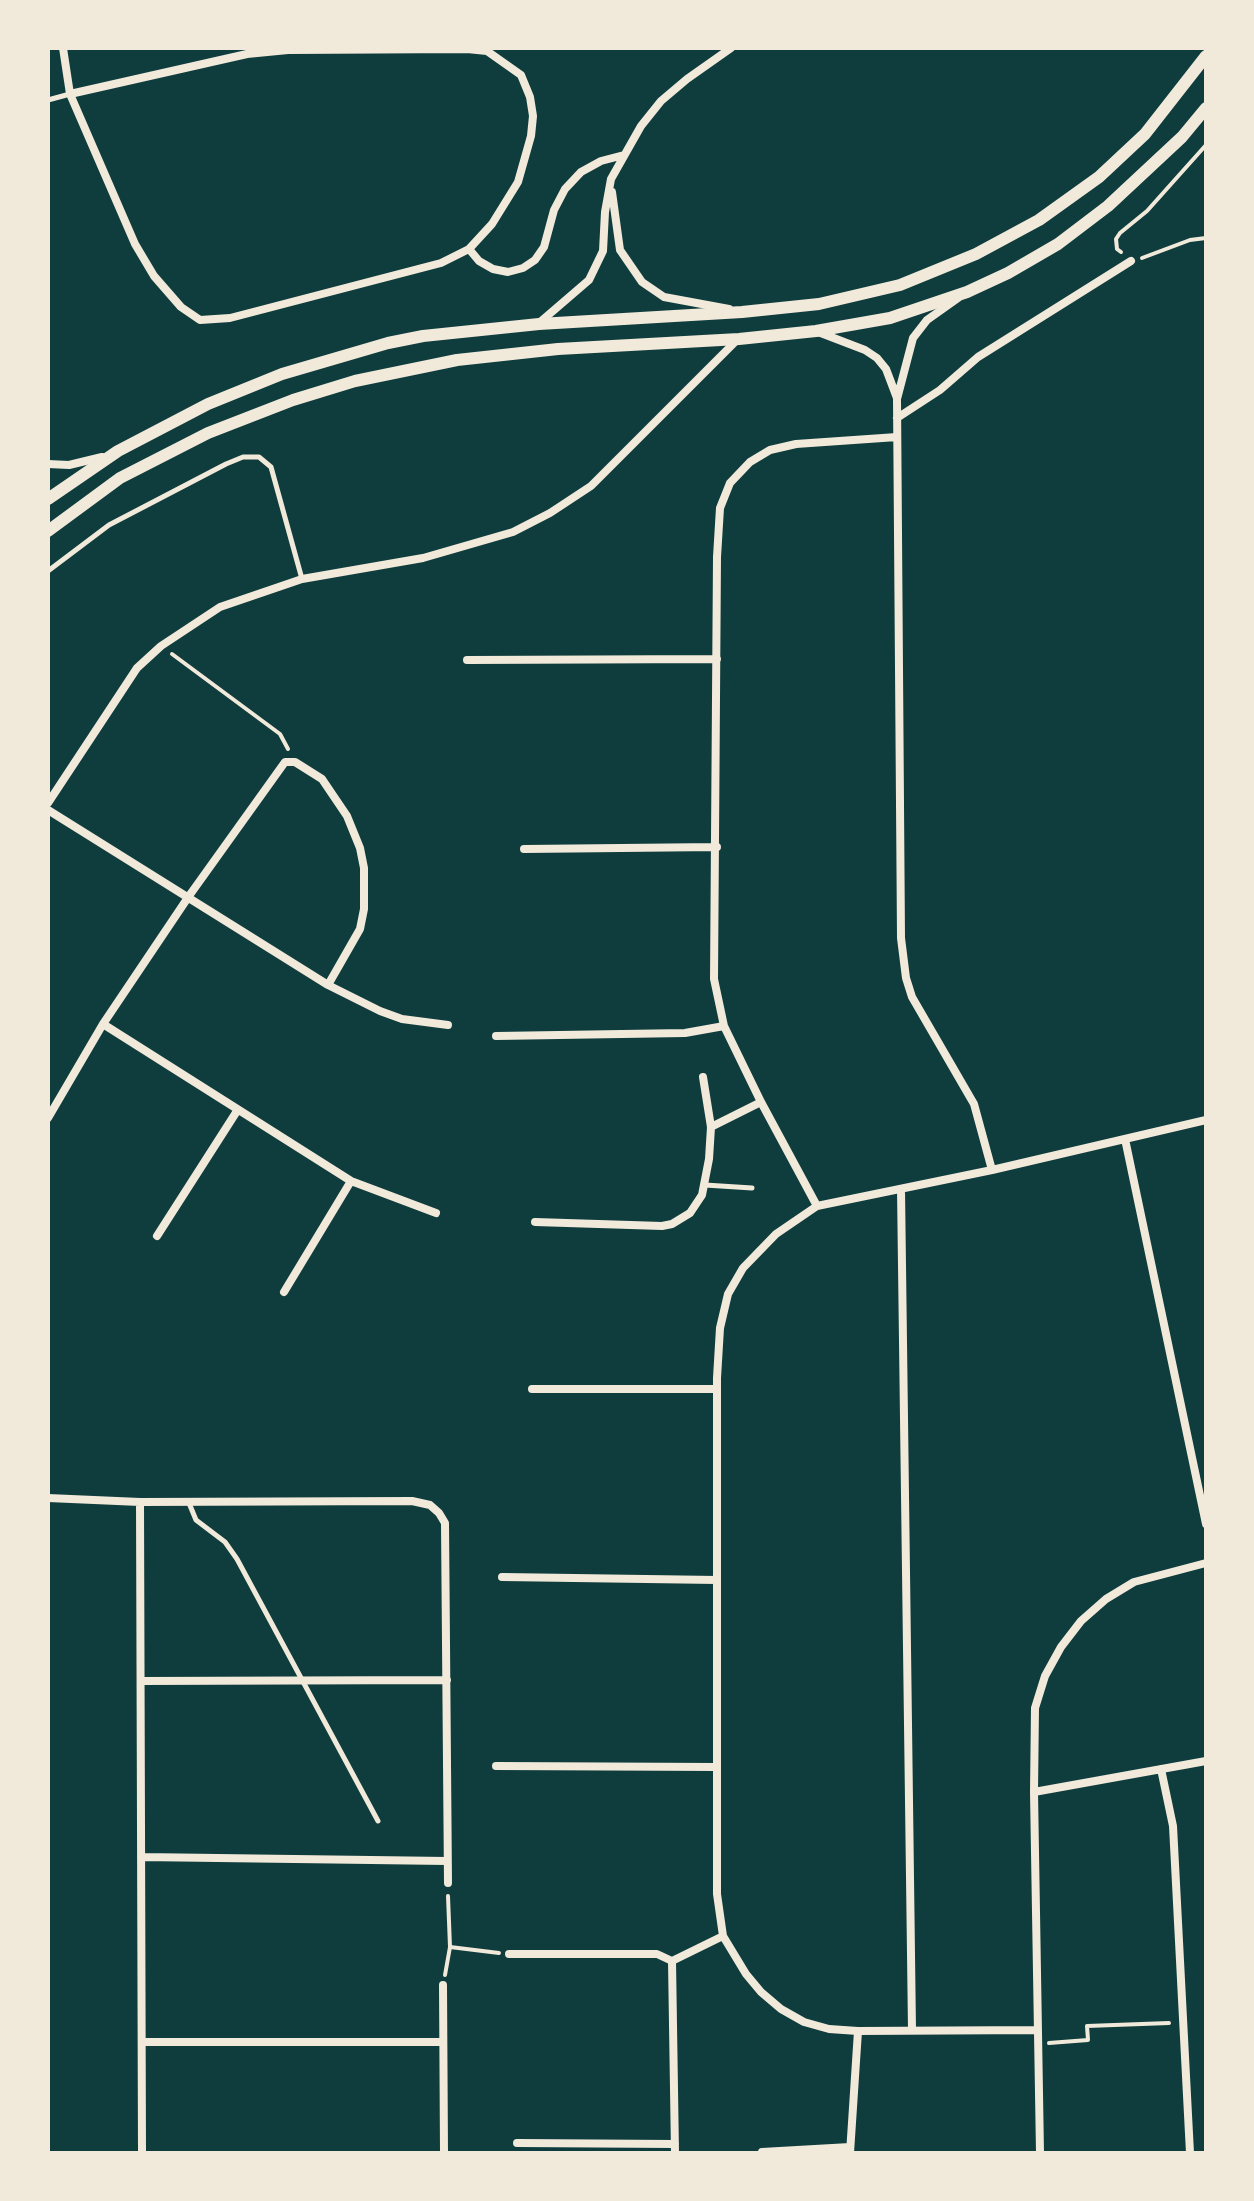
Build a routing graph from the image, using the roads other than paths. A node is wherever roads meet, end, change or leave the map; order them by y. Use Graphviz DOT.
graph roads {
  1 [pos="63,48"];
  2 [pos="731,48"];
  3 [pos="1206,56"];
  4 [pos="70,94"];
  5 [pos="48,100"];
  6 [pos="1206,108"];
  7 [pos="624,155"];
  8 [pos="611,179"];
  9 [pos="469,249"];
  10 [pos="1131,261"];
  11 [pos="967,292"];
  12 [pos="742,312"];
  13 [pos="539,324"];
  14 [pos="816,331"];
  15 [pos="739,339"];
  16 [pos="897,399"];
  17 [pos="897,418"];
  18 [pos="897,437"];
  19 [pos="118,451"];
  20 [pos="48,464"];
  21 [pos="48,499"];
  22 [pos="48,531"];
  23 [pos="48,571"];
  24 [pos="302,579"];
  25 [pos="717,659"];
  26 [pos="467,660"];
  27 [pos="48,803"];
  28 [pos="48,810"];
  29 [pos="717,847"];
  30 [pos="524,849"];
  31 [pos="189,896"];
  32 [pos="328,985"];
  33 [pos="103,1024"];
  34 [pos="448,1025"];
  35 [pos="724,1026"];
  36 [pos="496,1036"];
  37 [pos="703,1077"];
  38 [pos="761,1102"];
  39 [pos="237,1111"];
  40 [pos="48,1118"];
  41 [pos="1206,1120"];
  42 [pos="711,1127"];
  43 [pos="1125,1139"];
  44 [pos="992,1170"];
  45 [pos="351,1181"];
  46 [pos="704,1185"];
  47 [pos="752,1188"];
  48 [pos="901,1189"];
  49 [pos="817,1206"];
  50 [pos="436,1213"];
  51 [pos="535,1222"];
  52 [pos="157,1236"];
  53 [pos="284,1292"];
  54 [pos="532,1389"];
  55 [pos="717,1389"];
  56 [pos="48,1498"];
  57 [pos="140,1502"];
  58 [pos="189,1502"];
  59 [pos="1206,1524"];
  60 [pos="1206,1563"];
  61 [pos="502,1577"];
  62 [pos="717,1580"];
  63 [pos="302,1680"];
  64 [pos="447,1680"];
  65 [pos="141,1681"];
  66 [pos="1206,1761"];
  67 [pos="496,1766"];
  68 [pos="717,1767"];
  69 [pos="1161,1769"];
  70 [pos="1034,1792"];
  71 [pos="378,1821"];
  72 [pos="141,1857"];
  73 [pos="447,1861"];
  74 [pos="448,1883"];
  75 [pos="723,1936"];
  76 [pos="509,1954"];
  77 [pos="672,1961"];
  78 [pos="443,1985"];
  79 [pos="912,2030"];
  80 [pos="1038,2030"];
  81 [pos="858,2031"];
  82 [pos="142,2042"];
  83 [pos="443,2042"];
  84 [pos="517,2143"];
  85 [pos="675,2148"];
  86 [pos="850,2150"];
  87 [pos="762,2152"];
  88 [pos="142,2153"];
  89 [pos="444,2153"];
  90 [pos="1040,2153"];
  91 [pos="1190,2153"];
  1 -- 4 [label="street"];
  2 -- 7 [label="street"];
  3 -- 12 [label="street"];
  4 -- 5 [label="lane"];
  4 -- 9 [label="street"];
  4 -- 9 [label="street"];
  6 -- 11 [label="street"];
  7 -- 8 [label="street"];
  7 -- 9 [label="street"];
  8 -- 12 [label="street"];
  8 -- 13 [label="street"];
  10 -- 17 [label="street"];
  11 -- 14 [label="street"];
  11 -- 16 [label="street"];
  12 -- 13 [label="street"];
  13 -- 19 [label="street"];
  14 -- 15 [label="street"];
  14 -- 16 [label="street"];
  15 -- 22 [label="street"];
  15 -- 24 [label="street"];
  16 -- 17 [label="street"];
  17 -- 18 [label="street"];
  18 -- 25 [label="street"];
  18 -- 44 [label="street"];
  19 -- 20 [label="street"];
  19 -- 21 [label="street"];
  23 -- 24 [label="lane"];
  24 -- 27 [label="street"];
  25 -- 26 [label="street"];
  25 -- 29 [label="street"];
  28 -- 31 [label="street"];
  29 -- 30 [label="street"];
  29 -- 35 [label="street"];
  31 -- 32 [label="street"];
  31 -- 32 [label="street"];
  31 -- 33 [label="street"];
  32 -- 34 [label="street"];
  33 -- 39 [label="street"];
  33 -- 40 [label="street"];
  35 -- 36 [label="street"];
  35 -- 38 [label="street"];
  37 -- 42 [label="street"];
  38 -- 42 [label="street"];
  38 -- 49 [label="street"];
  39 -- 45 [label="street"];
  39 -- 52 [label="street"];
  41 -- 43 [label="street"];
  42 -- 46 [label="street"];
  43 -- 44 [label="street"];
  43 -- 59 [label="street"];
  44 -- 48 [label="street"];
  45 -- 50 [label="street"];
  45 -- 53 [label="street"];
  46 -- 47 [label="lane"];
  46 -- 51 [label="street"];
  48 -- 49 [label="street"];
  48 -- 79 [label="street"];
  49 -- 55 [label="street"];
  54 -- 55 [label="street"];
  55 -- 62 [label="street"];
  56 -- 57 [label="street"];
  57 -- 58 [label="street"];
  57 -- 65 [label="street"];
  58 -- 63 [label="lane"];
  58 -- 64 [label="street"];
  60 -- 70 [label="street"];
  61 -- 62 [label="street"];
  62 -- 68 [label="street"];
  63 -- 64 [label="street"];
  63 -- 65 [label="street"];
  63 -- 71 [label="lane"];
  64 -- 73 [label="street"];
  65 -- 72 [label="street"];
  66 -- 69 [label="street"];
  67 -- 68 [label="street"];
  68 -- 75 [label="street"];
  69 -- 70 [label="street"];
  69 -- 91 [label="street"];
  70 -- 80 [label="street"];
  72 -- 73 [label="street"];
  72 -- 82 [label="street"];
  73 -- 74 [label="street"];
  75 -- 77 [label="street"];
  75 -- 81 [label="street"];
  76 -- 77 [label="street"];
  77 -- 85 [label="street"];
  78 -- 83 [label="street"];
  79 -- 80 [label="street"];
  79 -- 81 [label="street"];
  80 -- 90 [label="street"];
  81 -- 86 [label="street"];
  82 -- 83 [label="street"];
  82 -- 88 [label="street"];
  83 -- 89 [label="street"];
  84 -- 85 [label="street"];
  86 -- 87 [label="street"];
}
